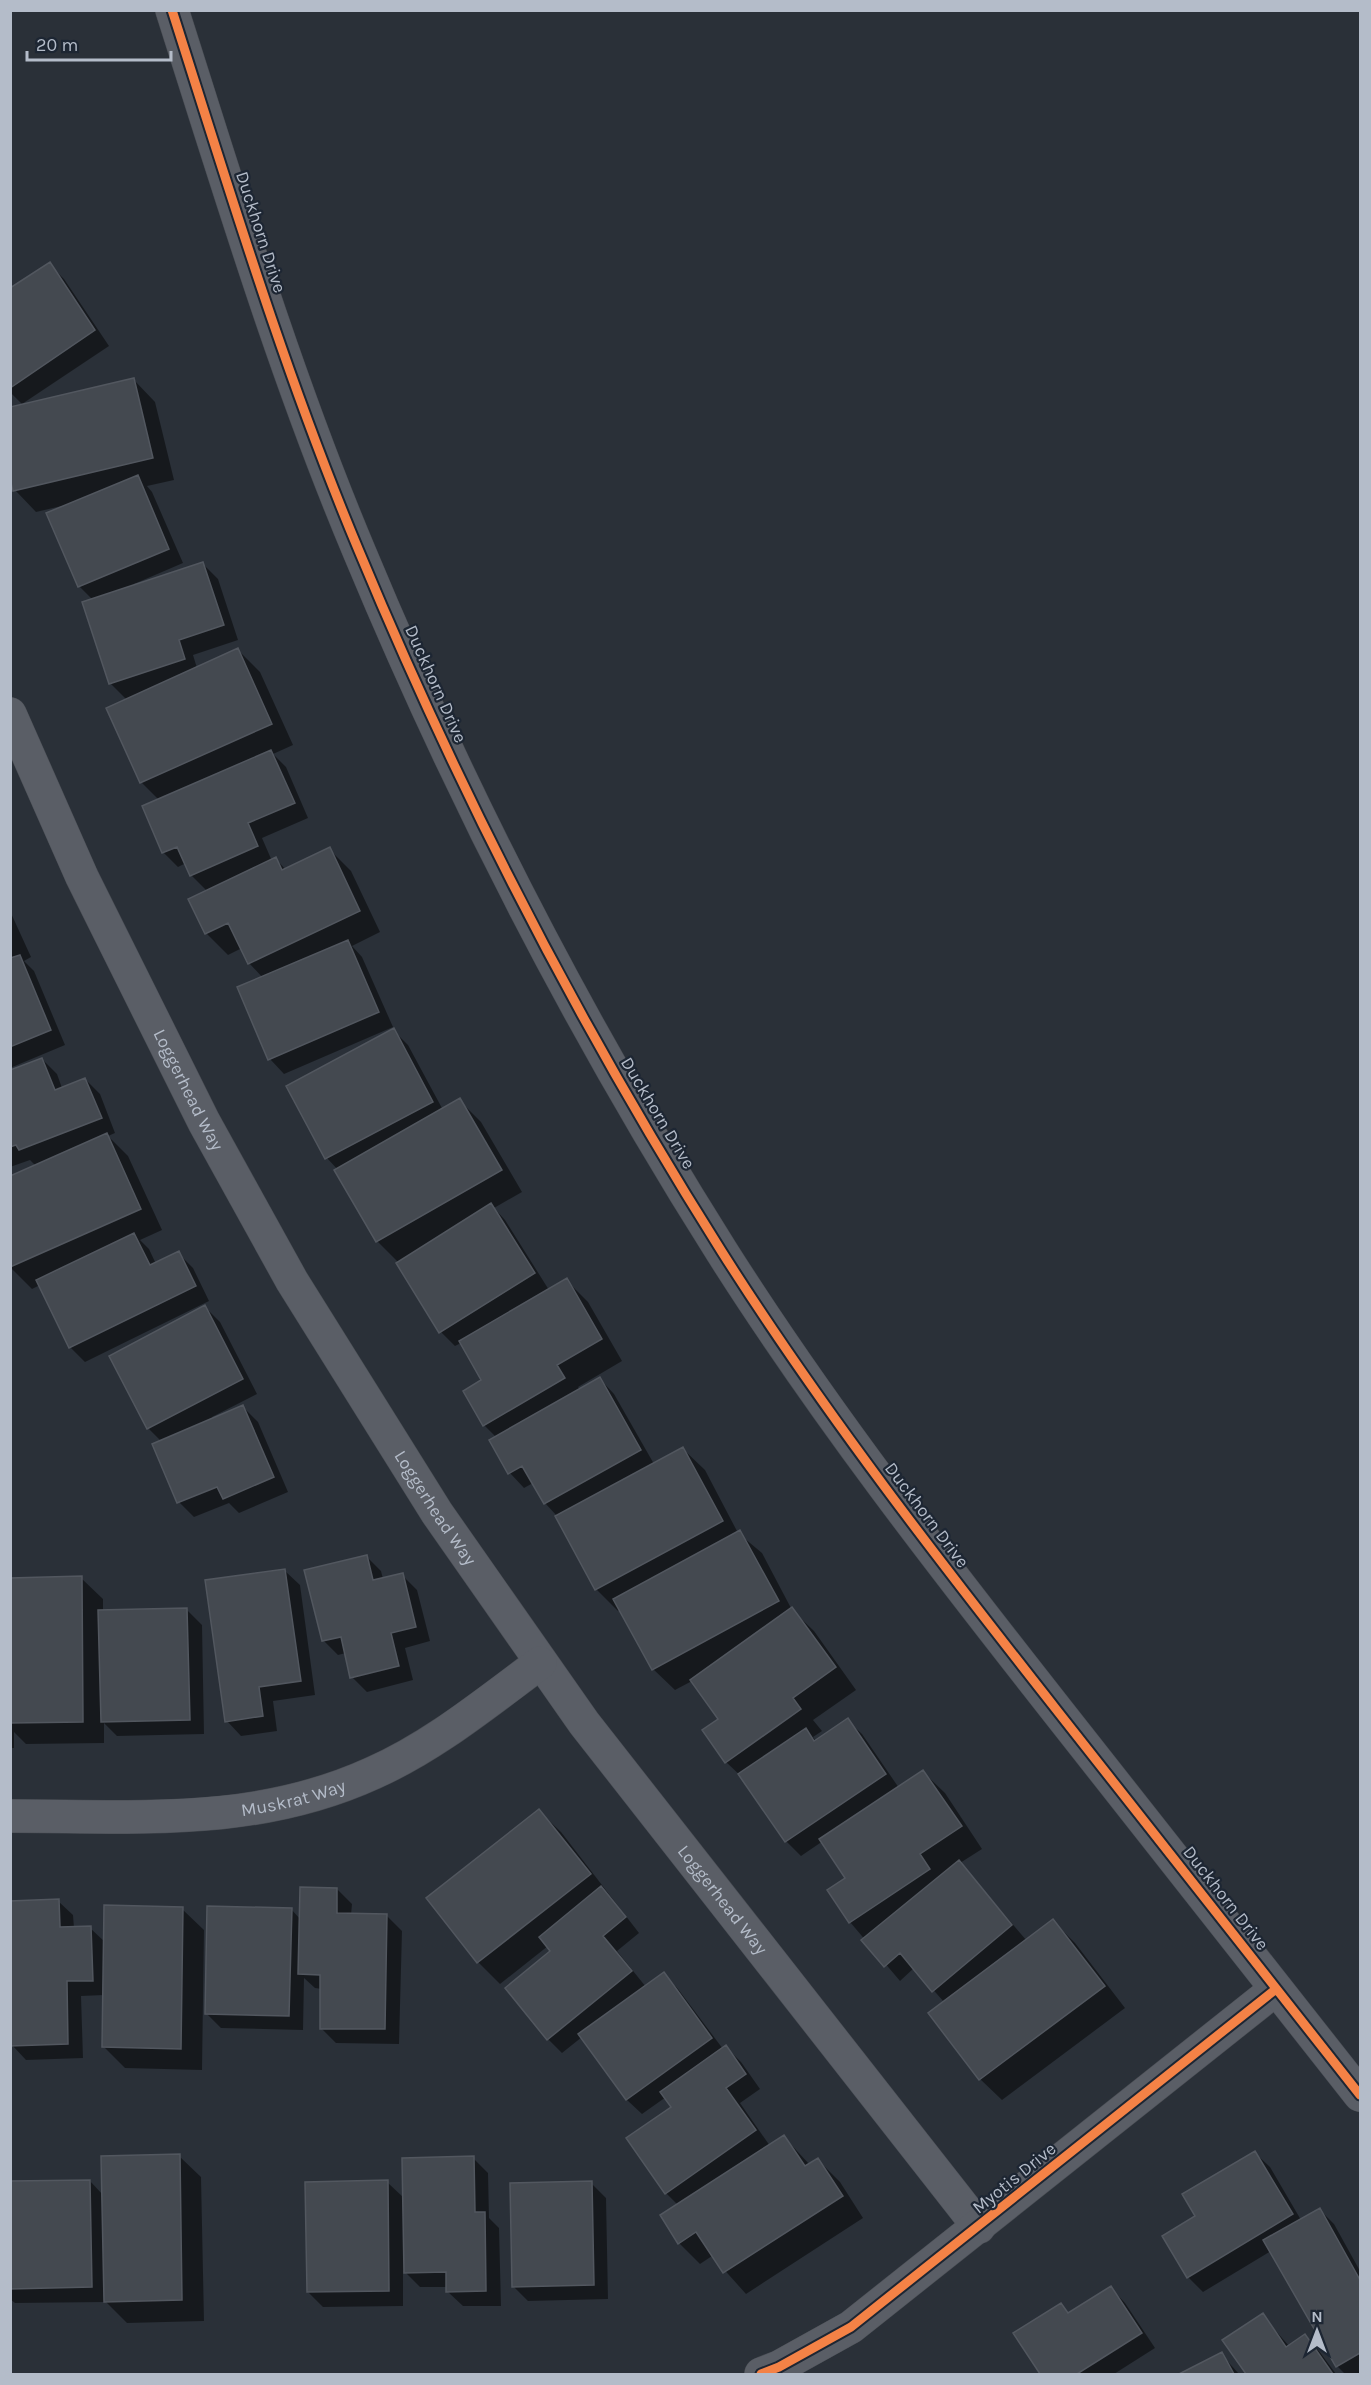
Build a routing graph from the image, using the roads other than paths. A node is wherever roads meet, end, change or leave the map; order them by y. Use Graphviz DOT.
graph roads {
  1 [pos="172,10"];
  2 [pos="10,714"];
  3 [pos="540,1663"];
  4 [pos="10,1816"];
  5 [pos="1276,1989"];
  6 [pos="1360,2095"];
  7 [pos="979,2227"];
  8 [pos="796,2367"];
  9 [pos="761,2374"];
  1 -- 5 [label="street, Duckhorn Drive"];
  2 -- 3 [label="street, Loggerhead Way"];
  3 -- 4 [label="street, Muskrat Way"];
  3 -- 7 [label="street, Loggerhead Way"];
  5 -- 6 [label="street, Duckhorn Drive"];
  5 -- 7 [label="street, Myotis Drive"];
  7 -- 8 [label="street, Myotis Drive"];
  8 -- 9 [label="street, Myotis Drive"];
}
